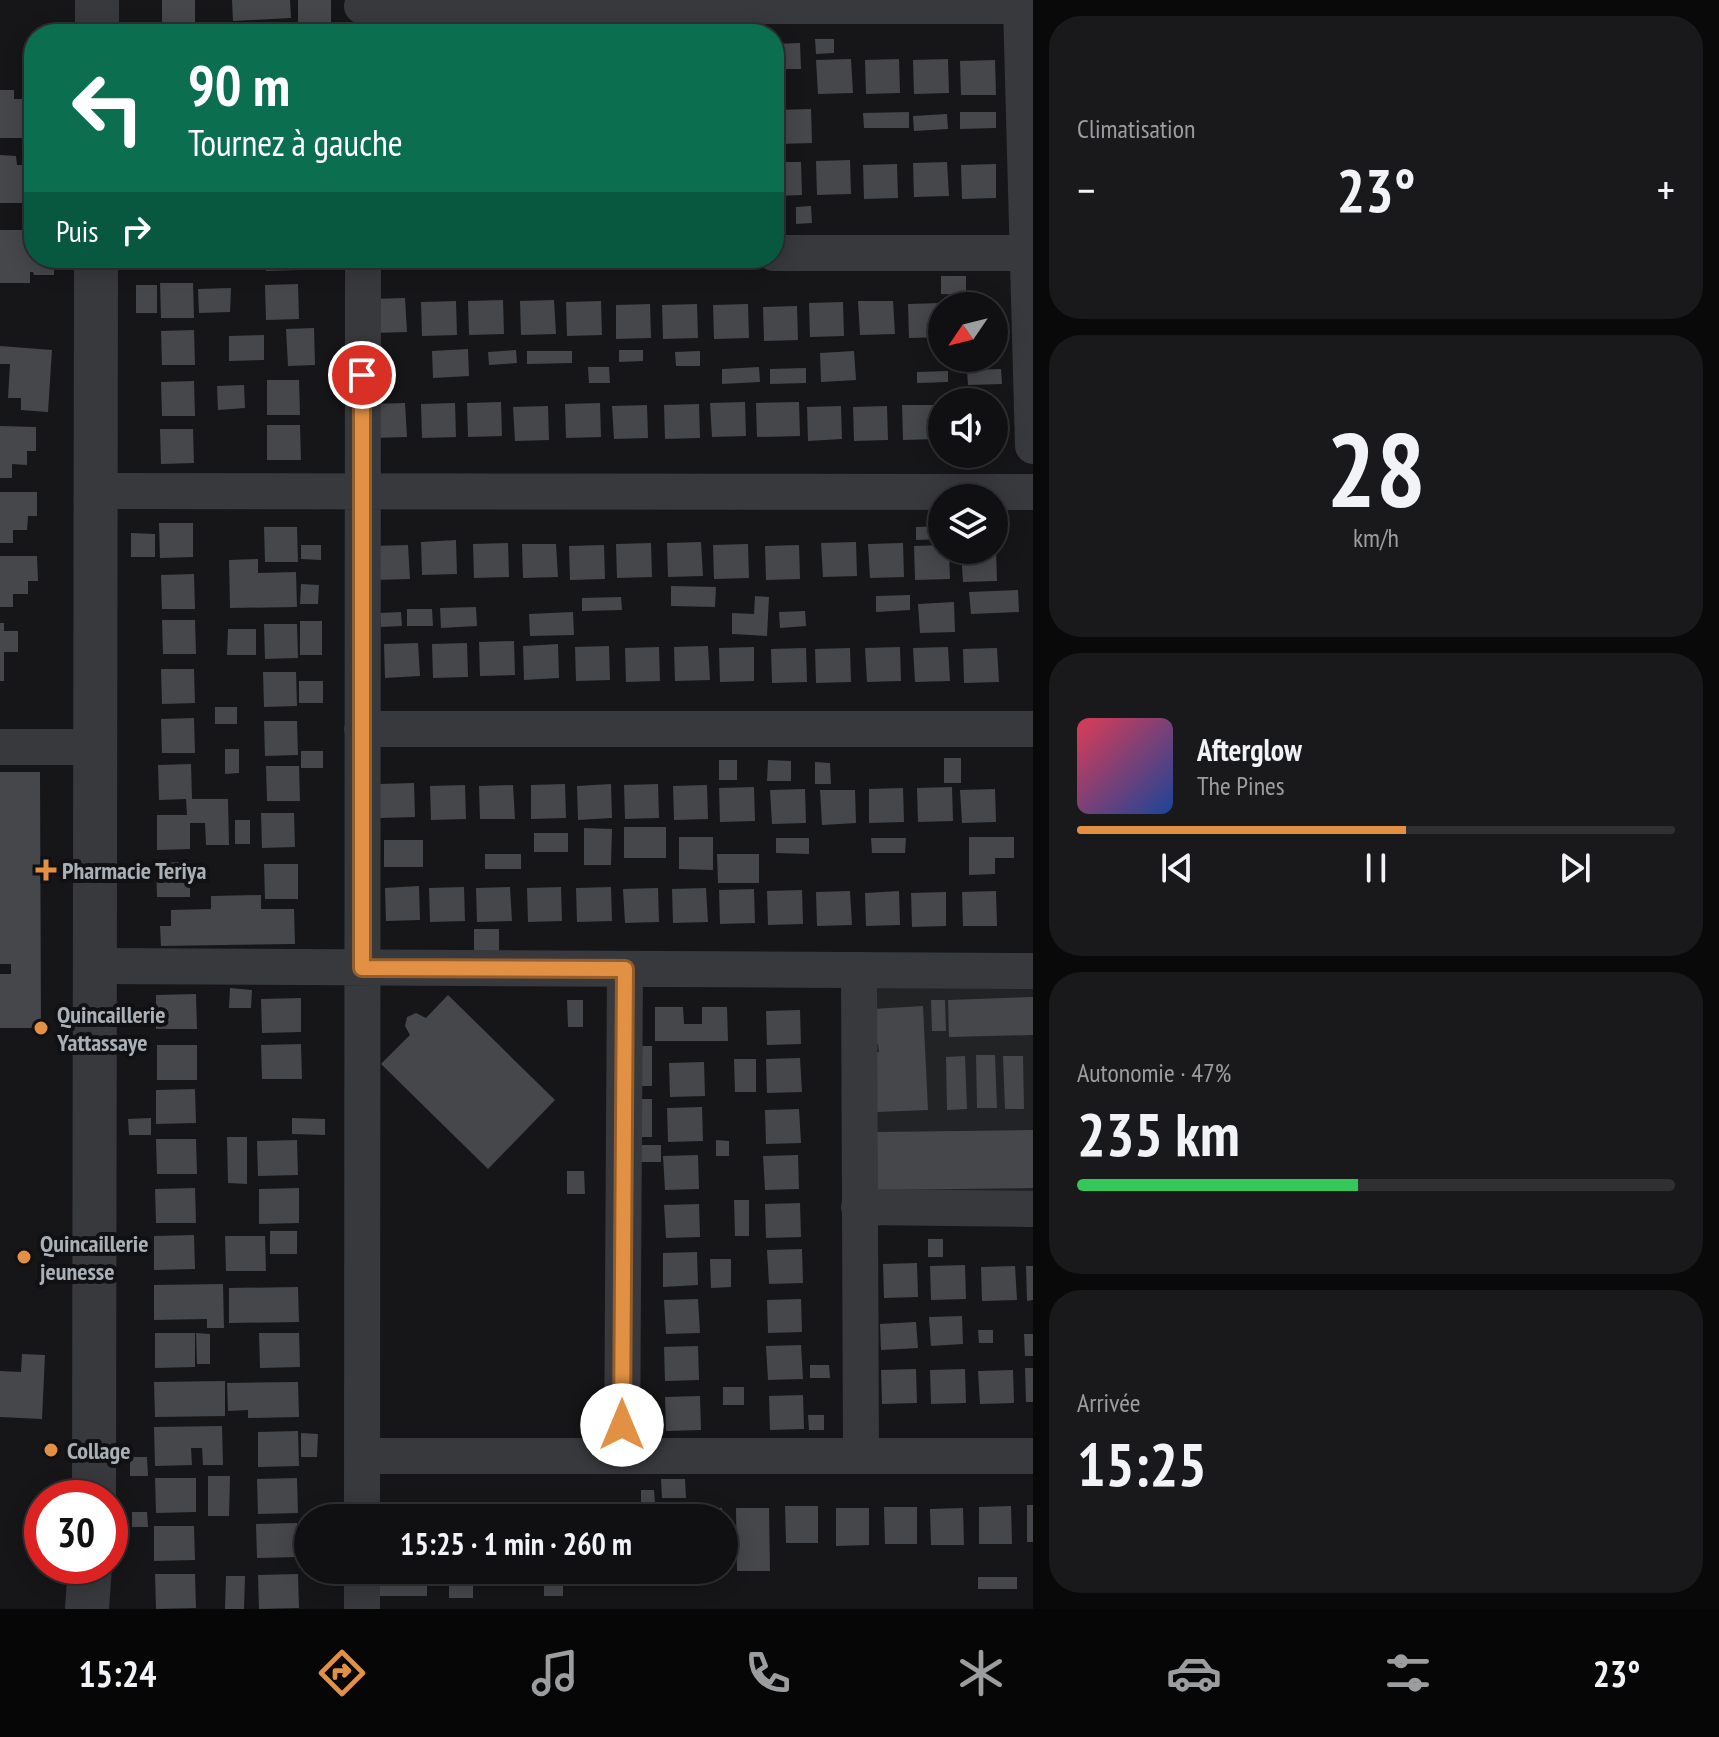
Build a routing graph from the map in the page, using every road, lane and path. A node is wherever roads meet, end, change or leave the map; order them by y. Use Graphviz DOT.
graph roads {
  1 [pos="97,0"];
  2 [pos="1027,6"];
  3 [pos="362,13"];
  4 [pos="97,24"];
  5 [pos="784,253"];
  6 [pos="1030,253"];
  7 [pos="96,268"];
  8 [pos="363,268"];
  9 [pos="1033,446"];
  10 [pos="96,491"];
  11 [pos="362,491"];
  12 [pos="1033,492"];
  13 [pos="362,729"];
  14 [pos="1033,729"];
  15 [pos="0,747"];
  16 [pos="95,747"];
  17 [pos="95,966"];
  18 [pos="362,968"];
  19 [pos="625,969"];
  20 [pos="859,970"];
  21 [pos="1033,971"];
  22 [pos="859,1207"];
  23 [pos="1033,1209"];
  24 [pos="362,1456"];
  25 [pos="622,1456"];
  26 [pos="861,1456"];
  27 [pos="1033,1456"];
  28 [pos="94,1480"];
  29 [pos="362,1504"];
  30 [pos="89,1584"];
  31 [pos="362,1584"];
  32 [pos="87,1609"];
  33 [pos="362,1609"];
  1 -- 4 [label="street"];
  2 -- 3 [label="street"];
  2 -- 6 [label="street"];
  5 -- 6 [label="street"];
  6 -- 9 [label="street"];
  7 -- 10 [label="street"];
  8 -- 11 [label="street"];
  10 -- 11 [label="street"];
  10 -- 16 [label="street"];
  11 -- 12 [label="street"];
  11 -- 13 [label="street"];
  13 -- 14 [label="street"];
  13 -- 18 [label="street"];
  15 -- 16 [label="street"];
  16 -- 17 [label="street"];
  17 -- 18 [label="street"];
  17 -- 28 [label="street"];
  18 -- 19 [label="street"];
  18 -- 24 [label="street"];
  19 -- 20 [label="street"];
  19 -- 25 [label="street"];
  20 -- 21 [label="street"];
  20 -- 22 [label="street"];
  22 -- 23 [label="street"];
  22 -- 26 [label="street"];
  24 -- 25 [label="street"];
  24 -- 29 [label="street"];
  25 -- 26 [label="street"];
  26 -- 27 [label="street"];
  30 -- 32 [label="street"];
  31 -- 33 [label="street"];
}
